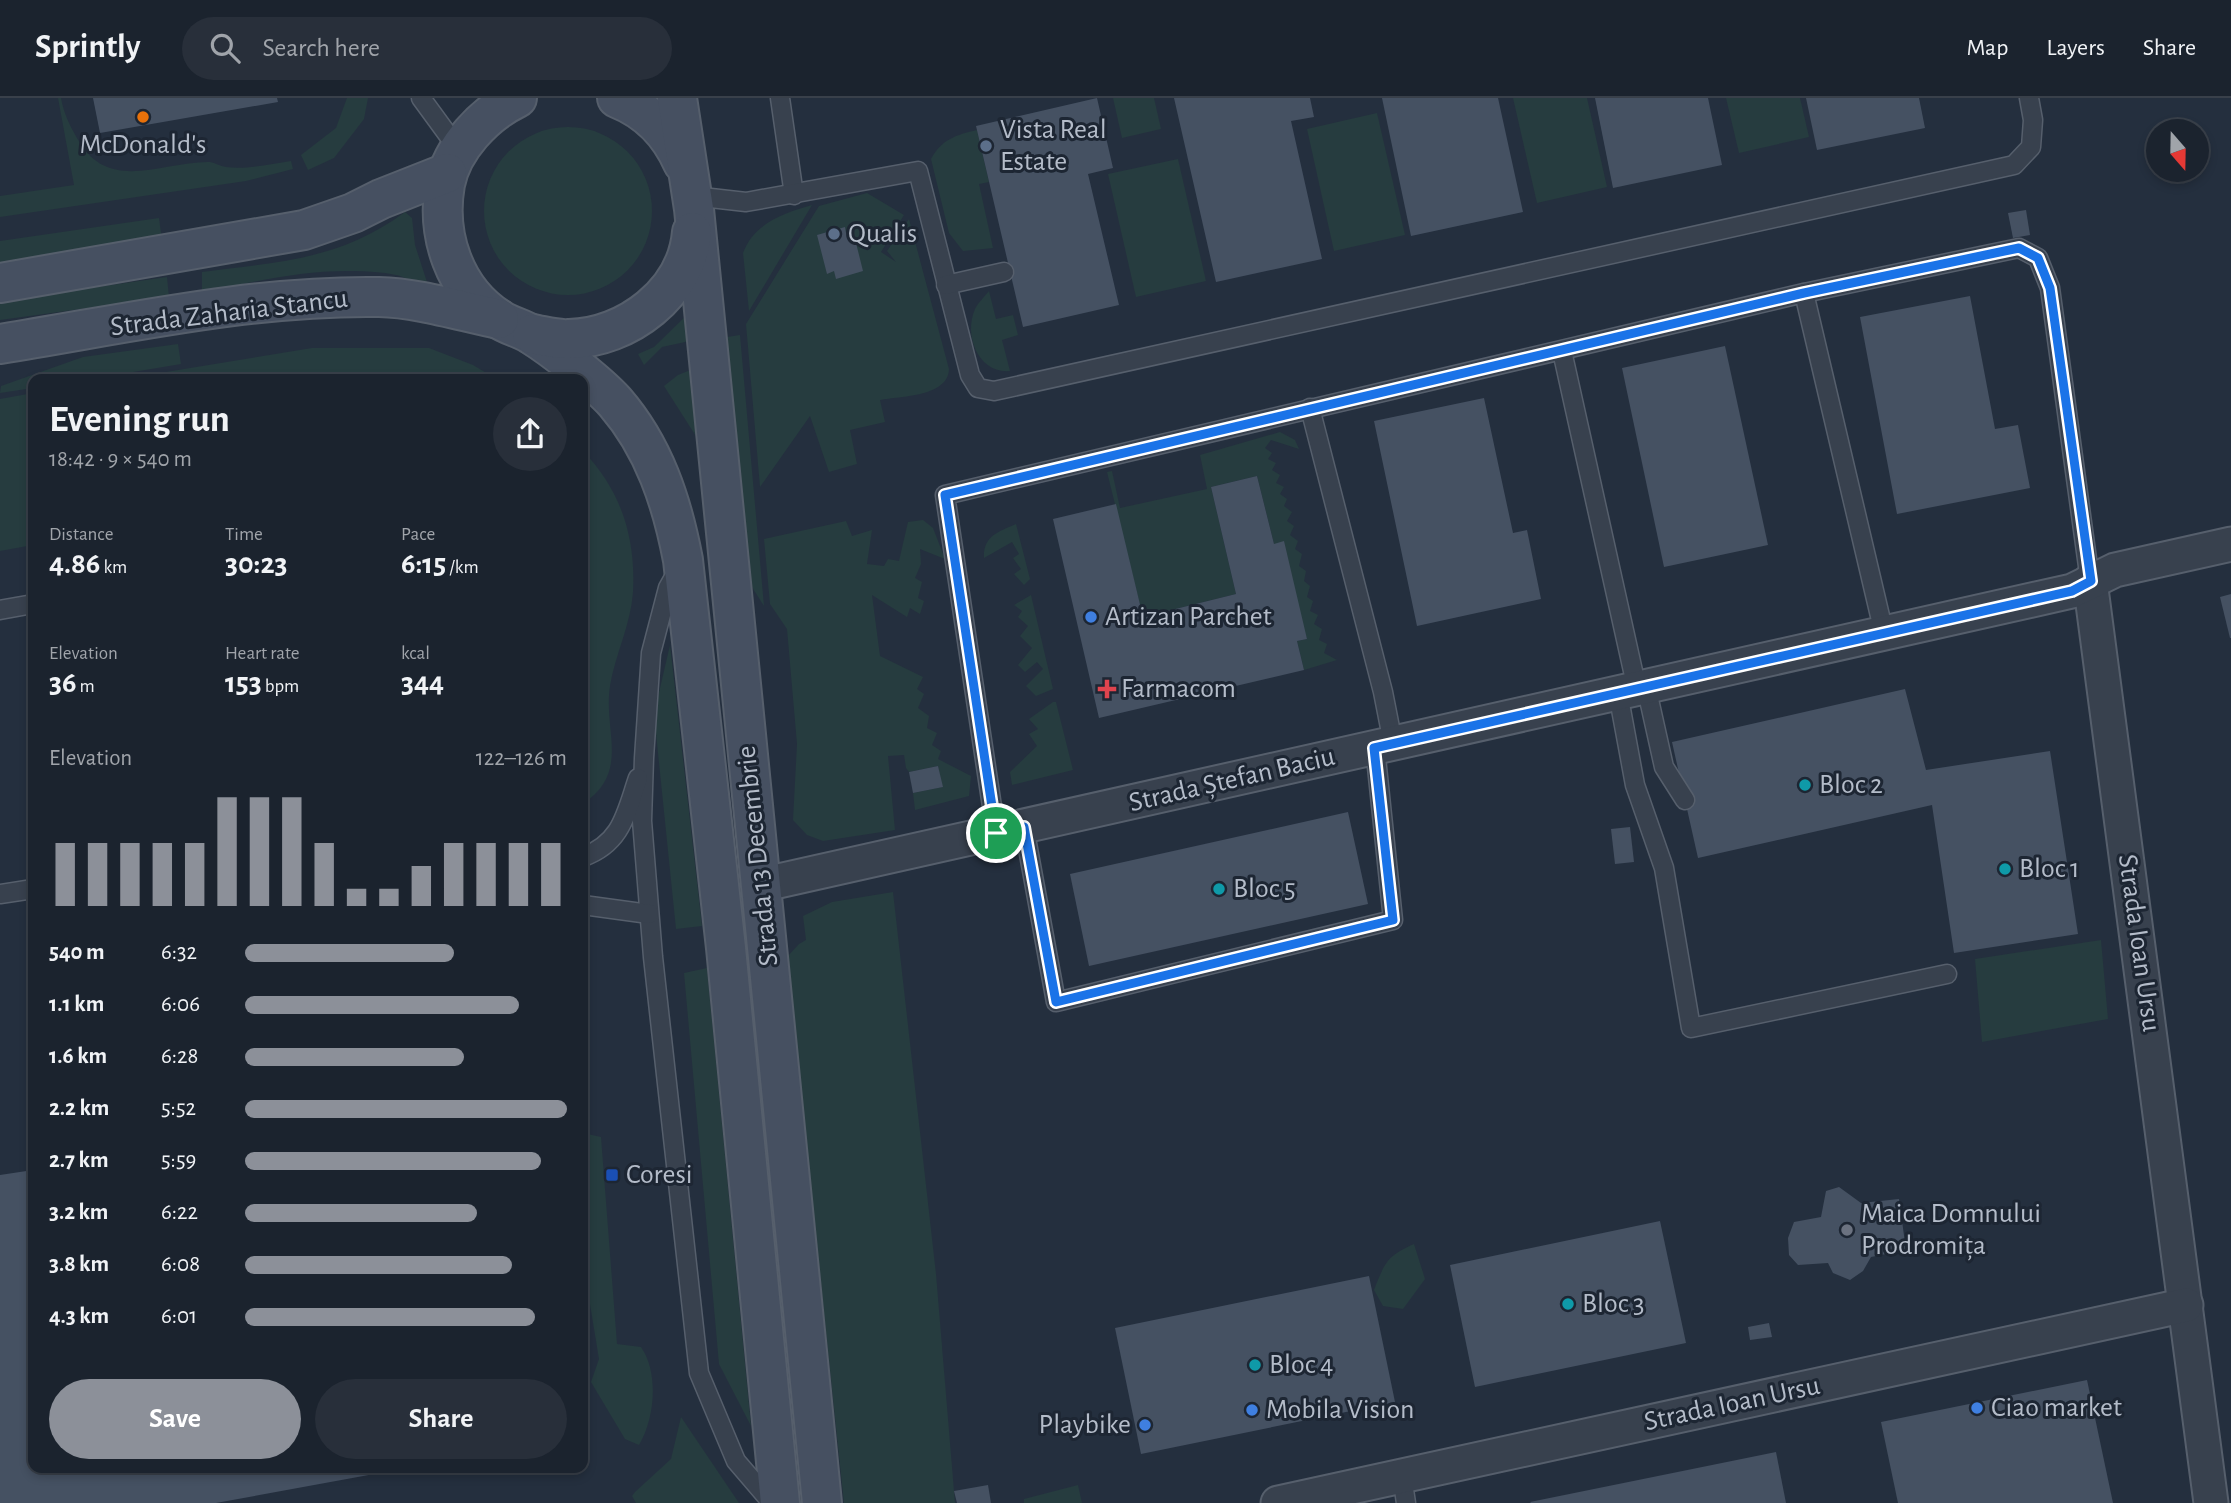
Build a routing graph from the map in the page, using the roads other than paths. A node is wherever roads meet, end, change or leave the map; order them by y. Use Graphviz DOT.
graph roads {
  1 [pos="421,98"];
  2 [pos="617,98"];
  3 [pos="677,98"];
  4 [pos="780,98"];
  5 [pos="2029,98"];
  6 [pos="511,99"];
  7 [pos="453,161"];
  8 [pos="692,195"];
  9 [pos="794,195"];
  10 [pos="1004,272"];
  11 [pos="0,283"];
  12 [pos="946,285"];
  13 [pos="1804,293"];
  14 [pos="515,327"];
  15 [pos="0,344"];
  16 [pos="1562,351"];
  17 [pos="579,374"];
  18 [pos="588,381"];
  19 [pos="1310,408"];
  20 [pos="2231,544"];
  21 [pos="683,560"];
  22 [pos="2091,581"];
  23 [pos="28,605"];
  24 [pos="0,610"];
  25 [pos="1884,633"];
  26 [pos="1634,689"];
  27 [pos="1384,746"];
  28 [pos="644,758"];
  29 [pos="1685,800"];
  30 [pos="1010,830"];
  31 [pos="588,855"];
  32 [pos="761,885"];
  33 [pos="28,890"];
  34 [pos="0,894"];
  35 [pos="588,906"];
  36 [pos="649,914"];
  37 [pos="1947,974"];
  38 [pos="2186,1305"];
  39 [pos="1404,1489"];
  40 [pos="772,1503"];
  41 [pos="780,1503"];
  42 [pos="822,1503"];
  43 [pos="1278,1503"];
  44 [pos="2211,1503"];
  1 -- 7 [label="lane"];
  2 -- 8 [label="main road, Strada 13 Decembrie"];
  3 -- 8 [label="main road, Strada 13 Decembrie"];
  4 -- 9 [label="lane"];
  5 -- 12 [label="lane"];
  6 -- 7 [label="main road"];
  7 -- 11 [label="main road"];
  7 -- 14 [label="main road, Strada 13 Decembrie"];
  8 -- 9 [label="lane"];
  8 -- 14 [label="main road, Strada 13 Decembrie"];
  8 -- 32 [label="main road, Strada 13 Decembrie"];
  9 -- 12 [label="lane"];
  10 -- 12 [label="lane"];
  13 -- 16 [label="lane"];
  13 -- 22 [label="lane"];
  13 -- 25 [label="lane"];
  14 -- 15 [label="main road, Strada Zaharia Stancu"];
  14 -- 17 [label="main road, Strada 13 Decembrie"];
  16 -- 19 [label="lane"];
  16 -- 26 [label="lane"];
  18 -- 21 [label="main road, Strada 13 Decembrie"];
  19 -- 27 [label="lane"];
  19 -- 30 [label="lane"];
  20 -- 22 [label="street, Strada Ștefan Baciu"];
  21 -- 28 [label="lane"];
  21 -- 41 [label="main road, Strada 13 Decembrie"];
  22 -- 25 [label="street, Strada Ștefan Baciu"];
  22 -- 38 [label="street, Strada Ioan Ursu"];
  23 -- 24 [label="lane"];
  25 -- 26 [label="street, Strada Ștefan Baciu"];
  26 -- 27 [label="street, Strada Ștefan Baciu"];
  26 -- 29 [label="lane"];
  26 -- 37 [label="lane"];
  27 -- 30 [label="street, Strada Ștefan Baciu"];
  27 -- 30 [label="lane"];
  28 -- 31 [label="lane"];
  28 -- 36 [label="lane"];
  30 -- 32 [label="street, Strada Ștefan Baciu"];
  32 -- 42 [label="main road, Strada 13 Decembrie"];
  33 -- 34 [label="lane"];
  35 -- 36 [label="lane"];
  36 -- 40 [label="lane"];
  38 -- 39 [label="street, Strada Ioan Ursu"];
  38 -- 44 [label="street, Strada Ioan Ursu"];
  39 -- 43 [label="street, Strada Ioan Ursu"];
}
